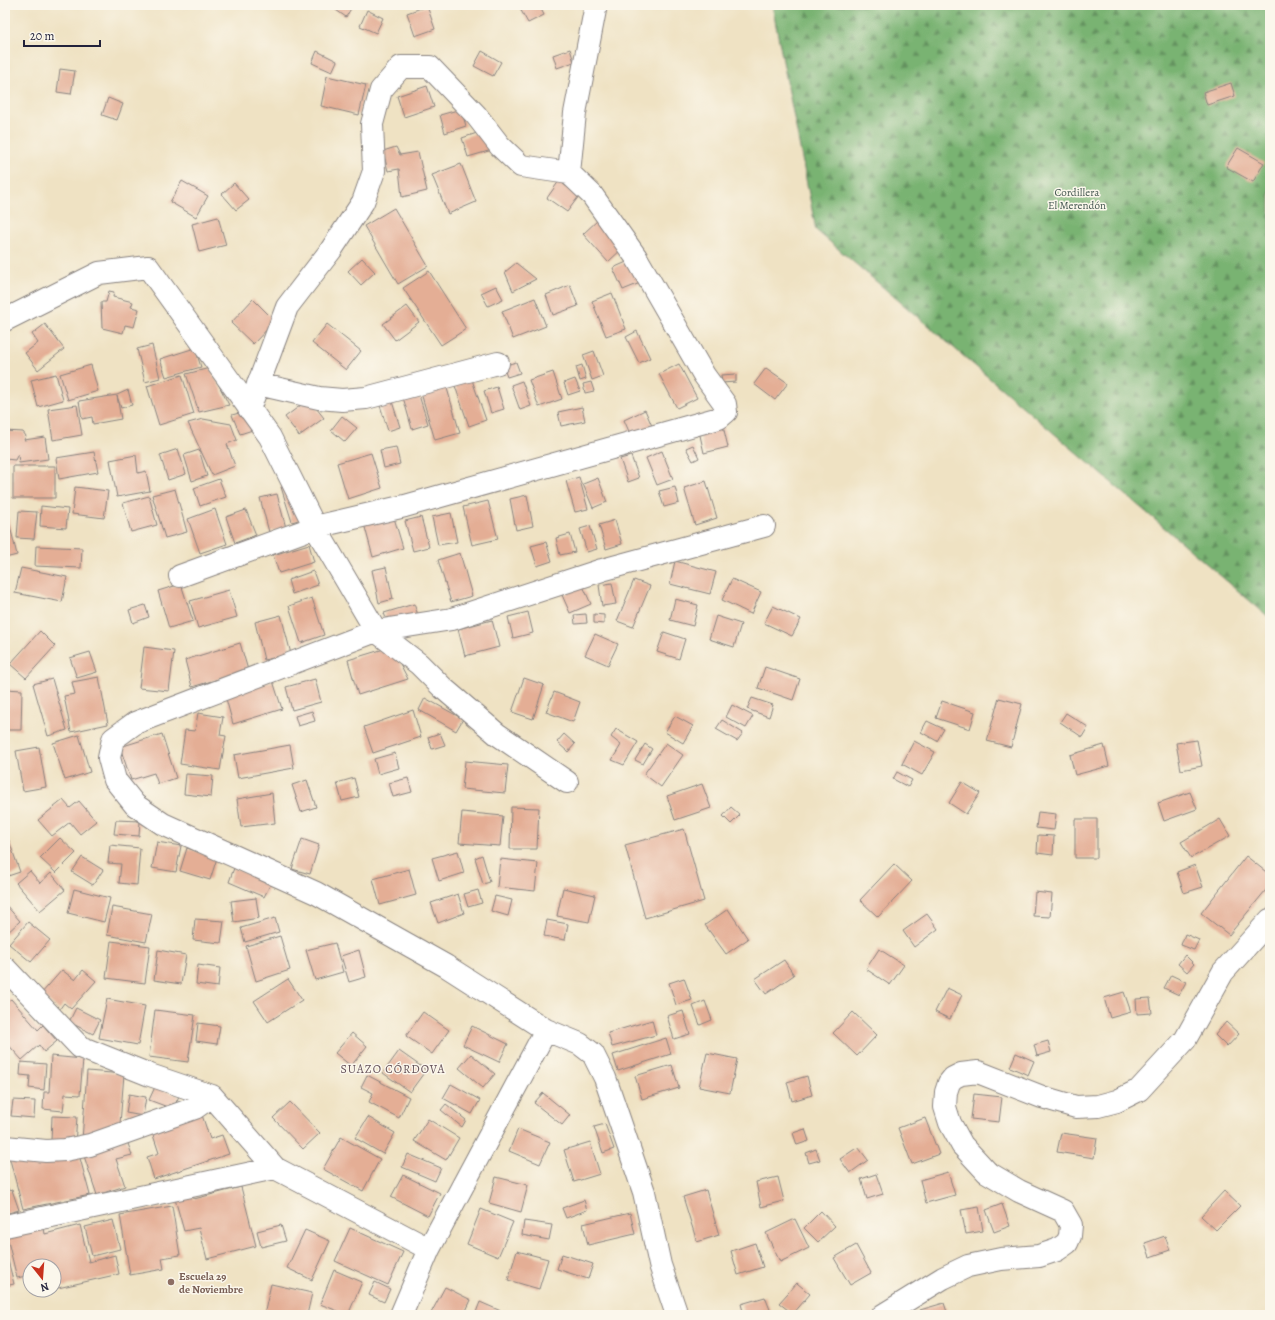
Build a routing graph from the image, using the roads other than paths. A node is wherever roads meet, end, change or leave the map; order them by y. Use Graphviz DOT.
graph roads {
  1 [pos="596,5"];
  2 [pos="569,173"];
  3 [pos="5,320"];
  4 [pos="498,363"];
  5 [pos="258,384"];
  6 [pos="249,409"];
  7 [pos="764,526"];
  8 [pos="315,527"];
  9 [pos="180,576"];
  10 [pos="376,631"];
  11 [pos="567,782"];
  12 [pos="1270,920"];
  13 [pos="5,968"];
  14 [pos="546,1030"];
  15 [pos="212,1096"];
  16 [pos="5,1147"];
  17 [pos="275,1168"];
  18 [pos="5,1226"];
  19 [pos="428,1250"];
  20 [pos="401,1315"];
  21 [pos="676,1315"];
  22 [pos="883,1315"];
  1 -- 2 [label="street"];
  2 -- 5 [label="street"];
  2 -- 8 [label="street"];
  3 -- 6 [label="street"];
  4 -- 5 [label="street"];
  5 -- 6 [label="street"];
  6 -- 8 [label="street"];
  7 -- 10 [label="street"];
  8 -- 9 [label="street"];
  8 -- 10 [label="street"];
  10 -- 11 [label="street"];
  10 -- 14 [label="street"];
  12 -- 22 [label="street"];
  13 -- 15 [label="street"];
  14 -- 19 [label="street"];
  14 -- 21 [label="street"];
  15 -- 16 [label="street"];
  15 -- 17 [label="street"];
  17 -- 18 [label="street"];
  17 -- 19 [label="street"];
  19 -- 20 [label="street"];
}
